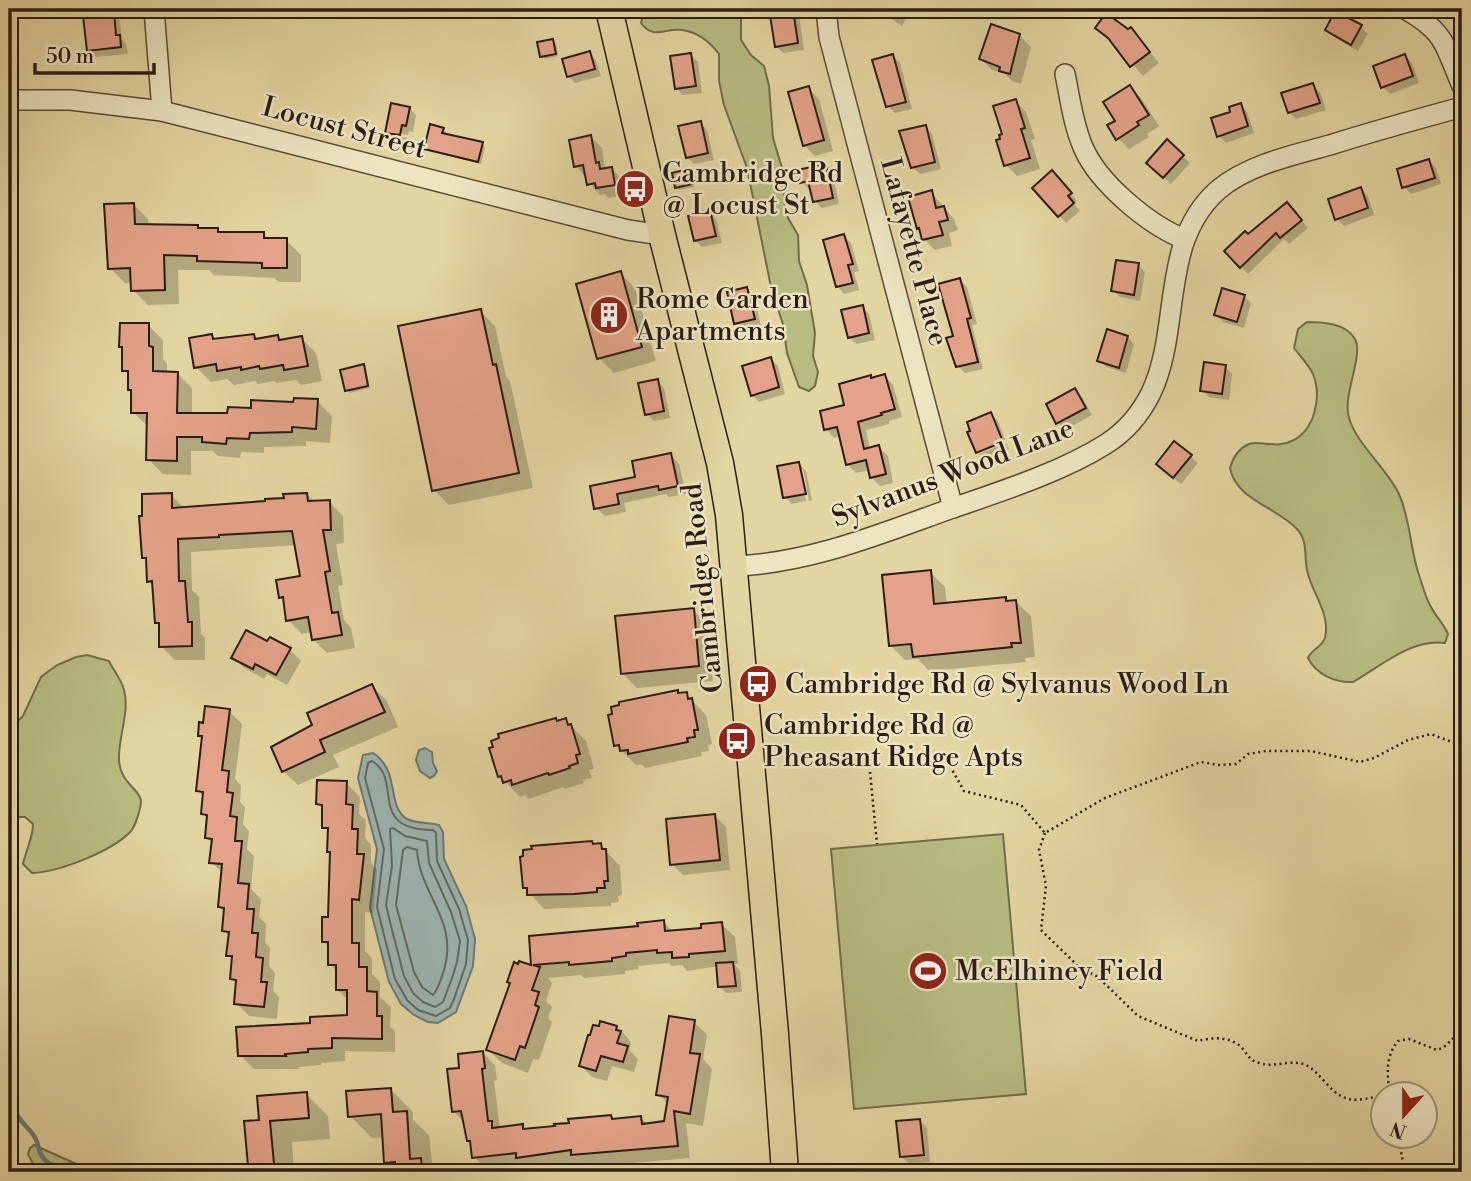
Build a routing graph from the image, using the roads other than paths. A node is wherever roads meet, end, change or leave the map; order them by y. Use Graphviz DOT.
graph roads {
  1 [pos="154,9"];
  2 [pos="609,9"];
  3 [pos="826,9"];
  4 [pos="1405,9"];
  5 [pos="1065,74"];
  6 [pos="1462,86"];
  7 [pos="9,100"];
  8 [pos="1462,107"];
  9 [pos="162,111"];
  10 [pos="662,235"];
  11 [pos="1184,239"];
  12 [pos="953,508"];
  13 [pos="736,566"];
  14 [pos="785,1172"];
  1 -- 9 [label="street"];
  2 -- 10 [label="highway, Cambridge Road"];
  3 -- 12 [label="street, Lafayette Place"];
  4 -- 6 [label="street"];
  5 -- 11 [label="street"];
  7 -- 9 [label="street, Locust Street"];
  8 -- 11 [label="street, Sylvanus Wood Lane"];
  9 -- 10 [label="street, Locust Street"];
  10 -- 13 [label="highway, Cambridge Road"];
  11 -- 12 [label="street, Sylvanus Wood Lane"];
  12 -- 13 [label="street, Sylvanus Wood Lane"];
  13 -- 14 [label="highway, Cambridge Road"];
}
